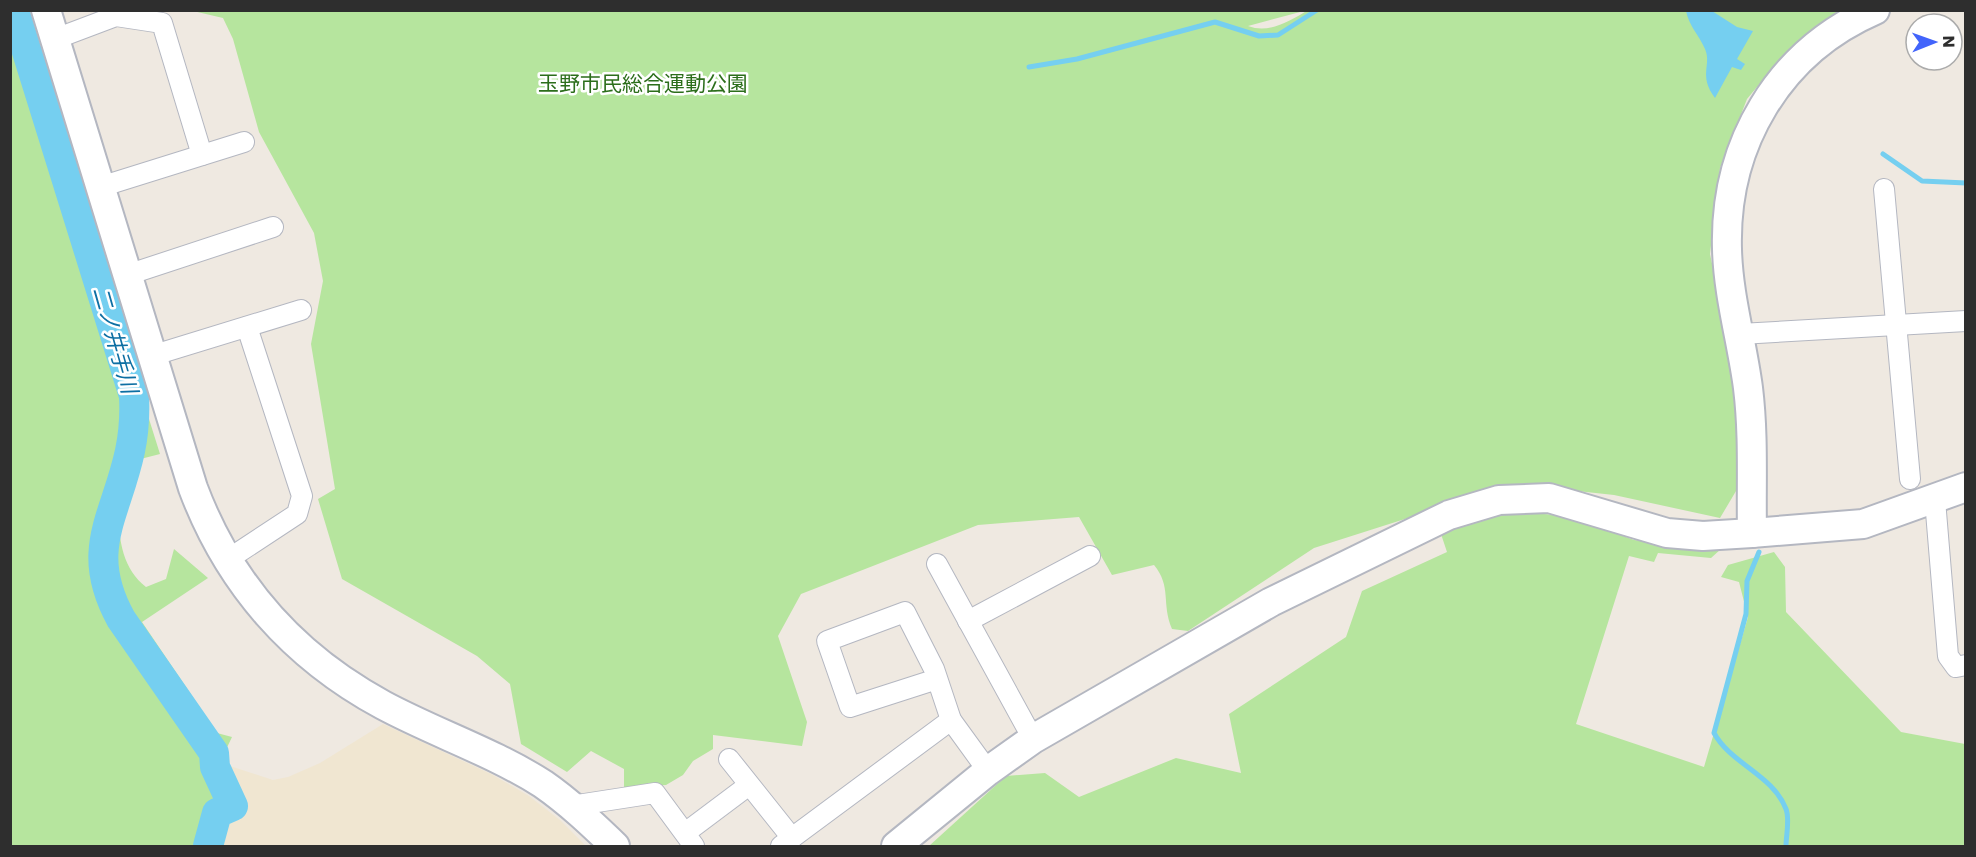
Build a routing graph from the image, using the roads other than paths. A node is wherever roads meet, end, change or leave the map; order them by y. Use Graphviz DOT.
graph roads {
  1 [pos="46,10"];
  2 [pos="1875,10"];
  3 [pos="55,39"];
  4 [pos="243,142"];
  5 [pos="202,155"];
  6 [pos="100,187"];
  7 [pos="1884,189"];
  8 [pos="273,226"];
  9 [pos="127,274"];
  10 [pos="301,310"];
  11 [pos="1965,321"];
  12 [pos="1898,325"];
  13 [pos="247,327"];
  14 [pos="1740,334"];
  15 [pos="152,356"];
  16 [pos="1910,478"];
  17 [pos="1965,487"];
  18 [pos="1935,500"];
  19 [pos="1752,533"];
  20 [pos="1090,556"];
  21 [pos="227,560"];
  22 [pos="937,564"];
  23 [pos="968,621"];
  24 [pos="1965,665"];
  25 [pos="937,679"];
  26 [pos="951,720"];
  27 [pos="1033,739"];
  28 [pos="729,759"];
  29 [pos="988,771"];
  30 [pos="749,785"];
  31 [pos="570,806"];
  32 [pos="690,840"];
  33 [pos="787,842"];
  34 [pos="615,846"];
  35 [pos="896,846"];
  1 -- 3 [label="street"];
  2 -- 14 [label="street"];
  3 -- 5 [label="street"];
  3 -- 6 [label="street"];
  4 -- 5 [label="street"];
  5 -- 6 [label="street"];
  6 -- 9 [label="street"];
  7 -- 12 [label="street"];
  8 -- 9 [label="street"];
  9 -- 15 [label="street"];
  10 -- 13 [label="street"];
  11 -- 12 [label="street"];
  12 -- 14 [label="street"];
  12 -- 16 [label="street"];
  13 -- 15 [label="street"];
  13 -- 21 [label="street"];
  14 -- 19 [label="street"];
  15 -- 21 [label="street"];
  17 -- 18 [label="street"];
  18 -- 19 [label="street"];
  18 -- 24 [label="street"];
  19 -- 27 [label="street"];
  20 -- 23 [label="street"];
  21 -- 31 [label="street"];
  22 -- 23 [label="street"];
  23 -- 27 [label="street"];
  25 -- 25 [label="street"];
  25 -- 26 [label="street"];
  26 -- 29 [label="street"];
  26 -- 33 [label="street"];
  27 -- 29 [label="street"];
  28 -- 30 [label="street"];
  29 -- 35 [label="street"];
  30 -- 32 [label="street"];
  30 -- 33 [label="street"];
  31 -- 32 [label="street"];
  31 -- 34 [label="street"];
}
